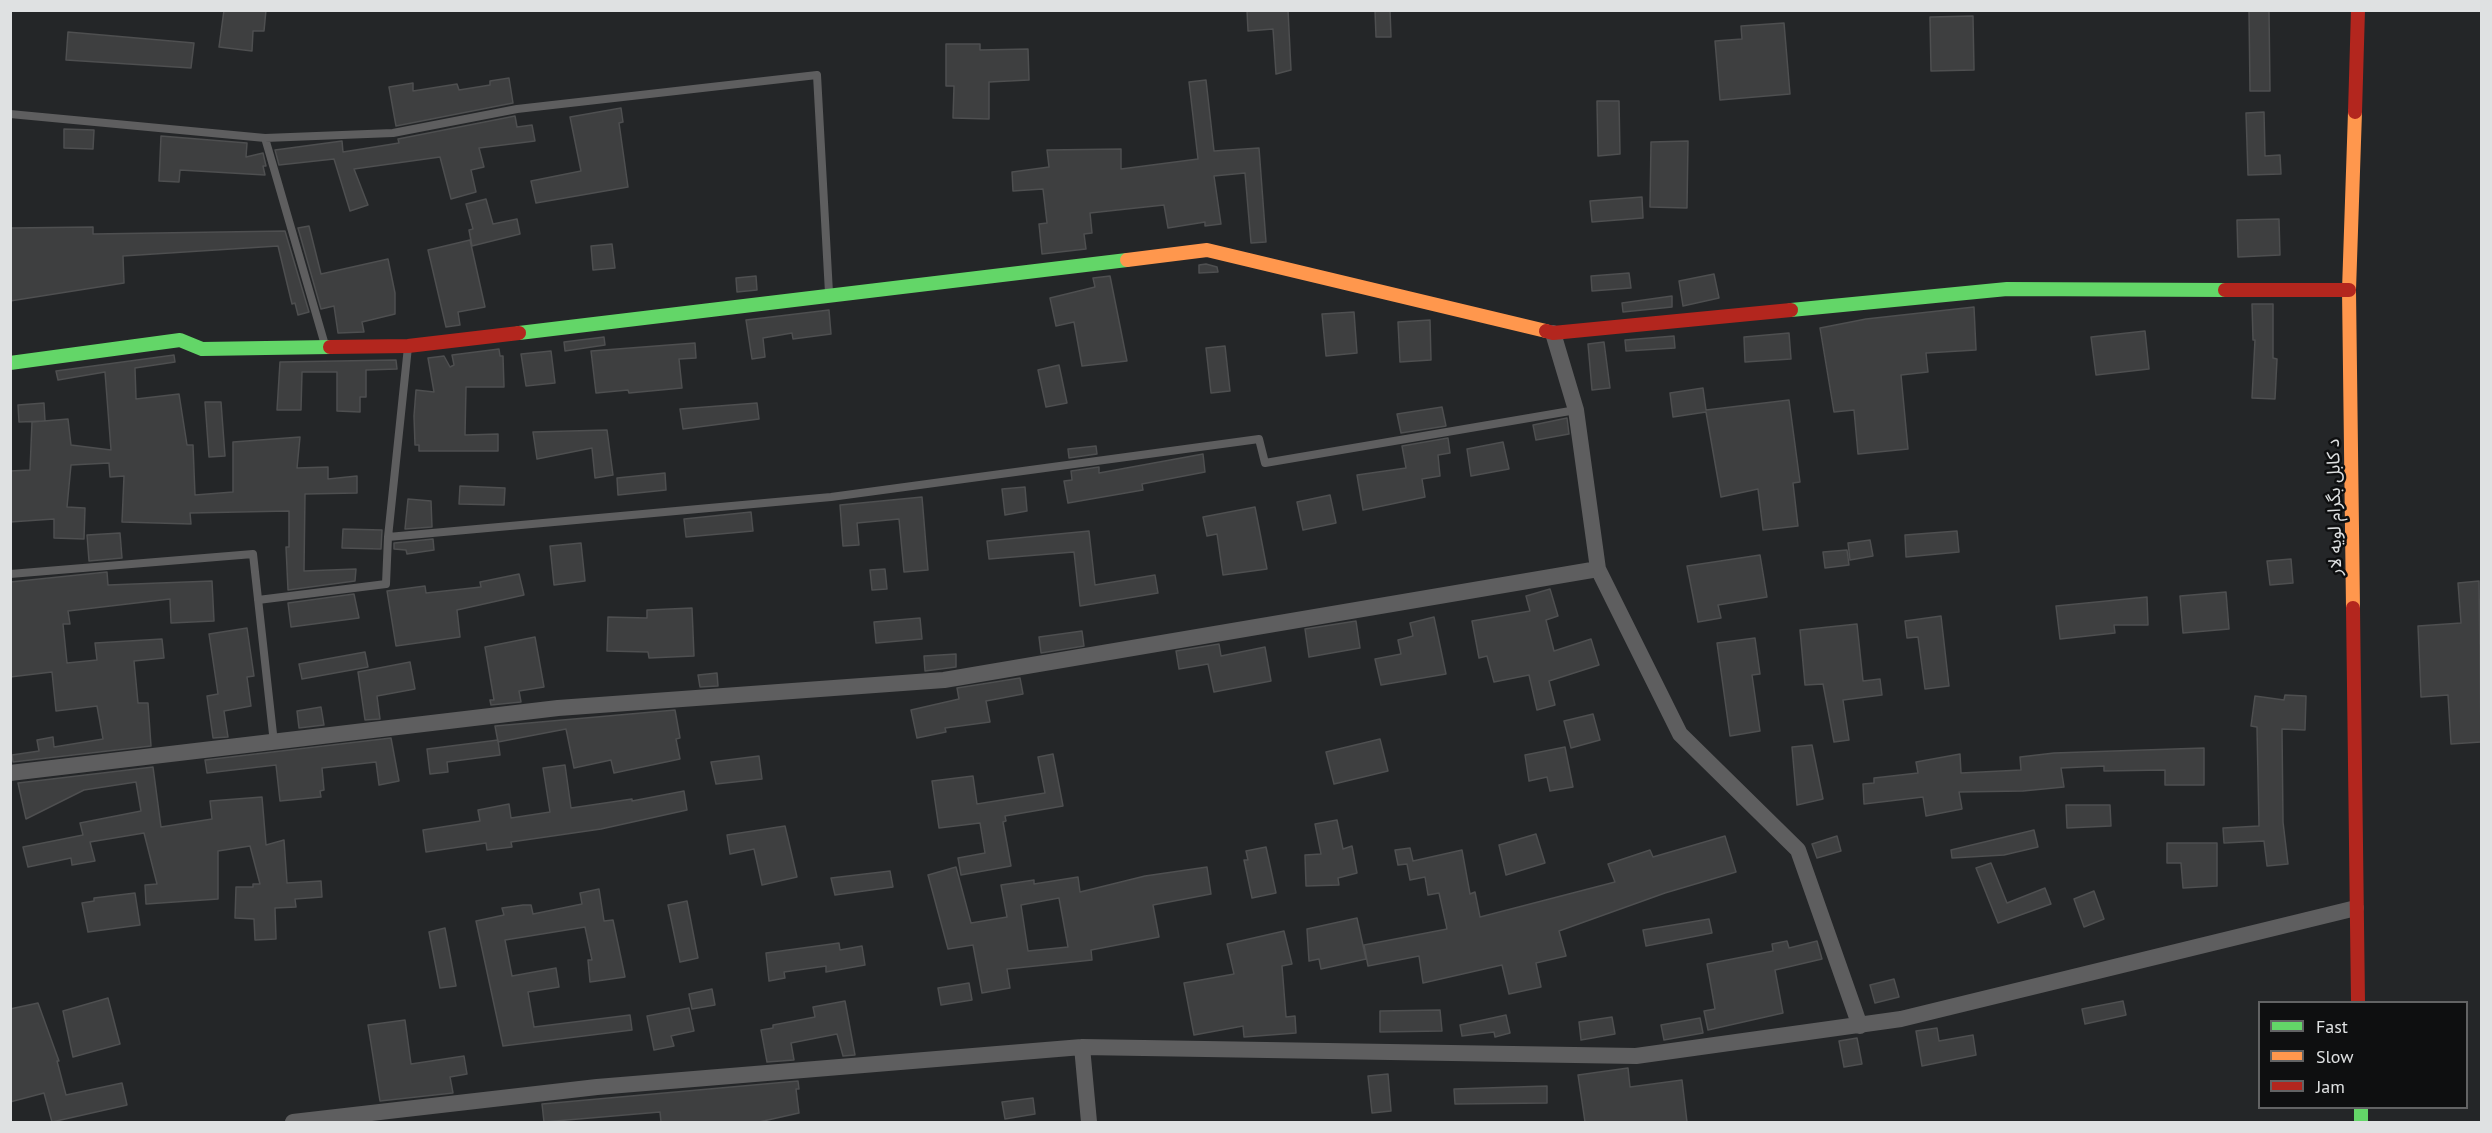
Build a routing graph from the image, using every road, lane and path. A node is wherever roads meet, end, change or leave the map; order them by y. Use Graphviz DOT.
graph roads {
  1 [pos="2358,10"];
  2 [pos="10,114"];
  3 [pos="265,138"];
  4 [pos="2349,290"];
  5 [pos="829,293"];
  6 [pos="1553,333"];
  7 [pos="325,345"];
  8 [pos="408,346"];
  9 [pos="10,363"];
  10 [pos="1576,410"];
  11 [pos="388,537"];
  12 [pos="1598,569"];
  13 [pos="10,574"];
  14 [pos="258,600"];
  15 [pos="274,743"];
  16 [pos="10,773"];
  17 [pos="2356,908"];
  18 [pos="2358,1001"];
  19 [pos="1860,1026"];
  20 [pos="1082,1047"];
  21 [pos="293,1122"];
  22 [pos="1089,1122"];
  1 -- 4 [label="main road, د کابل بگرام لویه لار"];
  2 -- 3 [label="lane"];
  3 -- 5 [label="lane"];
  3 -- 7 [label="lane"];
  4 -- 6 [label="main road"];
  4 -- 17 [label="main road, د کابل بگرام لویه لار"];
  5 -- 6 [label="main road"];
  5 -- 8 [label="main road"];
  6 -- 10 [label="street"];
  7 -- 8 [label="main road"];
  7 -- 9 [label="main road"];
  8 -- 11 [label="lane"];
  10 -- 11 [label="lane"];
  10 -- 12 [label="street"];
  11 -- 14 [label="lane"];
  12 -- 15 [label="street"];
  12 -- 19 [label="street"];
  13 -- 14 [label="lane"];
  14 -- 15 [label="lane"];
  15 -- 16 [label="street"];
  17 -- 18 [label="main road, د کابل بگرام لویه لار"];
  17 -- 19 [label="street"];
  19 -- 20 [label="street"];
  20 -- 21 [label="street"];
  20 -- 22 [label="street"];
}
